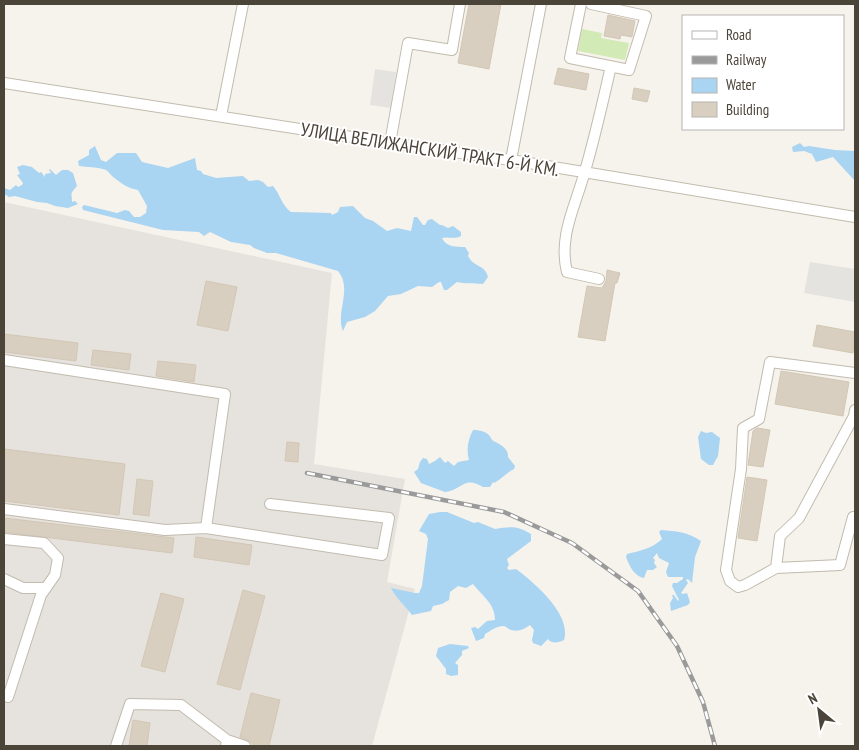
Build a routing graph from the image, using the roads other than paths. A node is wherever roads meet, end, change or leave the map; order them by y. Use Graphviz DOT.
graph roads {
  1 [pos="243,4"];
  2 [pos="460,4"];
  3 [pos="541,4"];
  4 [pos="581,4"];
  5 [pos="591,4"];
  6 [pos="611,66"];
  7 [pos="4,83"];
  8 [pos="221,116"];
  9 [pos="390,143"];
  10 [pos="511,160"];
  11 [pos="585,173"];
  12 [pos="855,217"];
  13 [pos="599,279"];
  14 [pos="4,360"];
  15 [pos="855,373"];
  16 [pos="855,410"];
  17 [pos="270,504"];
  18 [pos="4,509"];
  19 [pos="853,517"];
  20 [pos="206,528"];
  21 [pos="4,539"];
  22 [pos="776,568"];
  23 [pos="4,579"];
  24 [pos="46,588"];
  25 [pos="8,696"];
  26 [pos="226,743"];
  27 [pos="116,746"];
  28 [pos="245,746"];
  1 -- 8 [label="street"];
  2 -- 9 [label="street"];
  3 -- 10 [label="street"];
  4 -- 6 [label="street"];
  5 -- 6 [label="street"];
  6 -- 11 [label="street"];
  7 -- 8 [label="street, УЛИЦА ВЕЛИЖАНСКИЙ ТРАКТ 6-Й КМ."];
  8 -- 9 [label="street, УЛИЦА ВЕЛИЖАНСКИЙ ТРАКТ 6-Й КМ."];
  9 -- 10 [label="street, УЛИЦА ВЕЛИЖАНСКИЙ ТРАКТ 6-Й КМ."];
  10 -- 11 [label="street, УЛИЦА ВЕЛИЖАНСКИЙ ТРАКТ 6-Й КМ."];
  11 -- 12 [label="street, УЛИЦА ВЕЛИЖАНСКИЙ ТРАКТ 6-Й КМ."];
  11 -- 13 [label="street"];
  14 -- 20 [label="street"];
  15 -- 22 [label="street"];
  16 -- 22 [label="street"];
  17 -- 20 [label="street"];
  18 -- 20 [label="street"];
  19 -- 22 [label="street"];
  21 -- 24 [label="street"];
  23 -- 24 [label="street"];
  24 -- 25 [label="street"];
  26 -- 27 [label="street"];
  26 -- 28 [label="street"];
}
